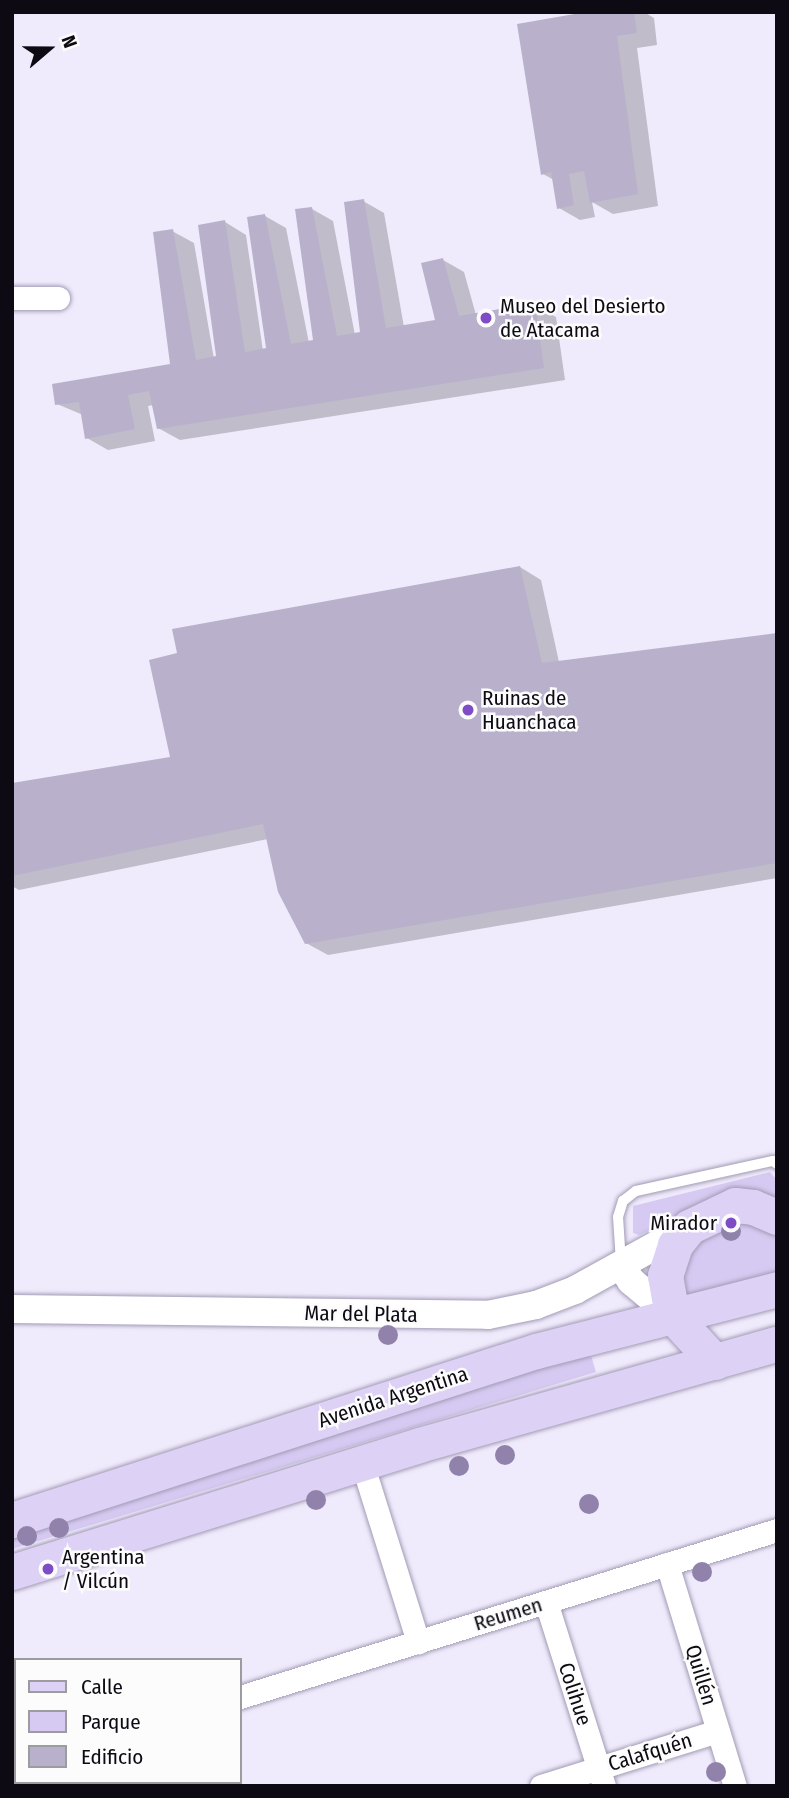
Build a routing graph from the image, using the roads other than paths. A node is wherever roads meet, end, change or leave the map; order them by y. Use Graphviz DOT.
graph roads {
  1 [pos="12,298"];
  2 [pos="58,298"];
  3 [pos="777,1164"];
  4 [pos="777,1217"];
  5 [pos="689,1227"];
  6 [pos="621,1266"];
  7 [pos="777,1289"];
  8 [pos="12,1308"];
  9 [pos="672,1315"];
  10 [pos="777,1344"];
  11 [pos="715,1362"];
  12 [pos="362,1463"];
  13 [pos="12,1520"];
  14 [pos="777,1530"];
  15 [pos="667,1564"];
  16 [pos="12,1572"];
  17 [pos="546,1602"];
  18 [pos="418,1642"];
  19 [pos="242,1697"];
  20 [pos="718,1731"];
  21 [pos="601,1777"];
  22 [pos="541,1786"];
  23 [pos="735,1786"];
  1 -- 2 [label="street"];
  3 -- 6 [label="lane"];
  4 -- 5 [label="main road"];
  5 -- 6 [label="street, Mar del Plata"];
  5 -- 9 [label="main road"];
  6 -- 8 [label="street, Mar del Plata"];
  6 -- 9 [label="street"];
  7 -- 9 [label="main road, Avenida Argentina"];
  9 -- 11 [label="main road"];
  9 -- 13 [label="main road, Avenida Argentina"];
  10 -- 11 [label="main road"];
  11 -- 12 [label="main road"];
  12 -- 16 [label="main road"];
  12 -- 18 [label="street"];
  14 -- 15 [label="street, Reumen"];
  15 -- 17 [label="street, Reumen"];
  15 -- 20 [label="street, Quillén"];
  17 -- 18 [label="street, Reumen"];
  17 -- 21 [label="street, Colihue"];
  18 -- 19 [label="street, Reumen"];
  20 -- 21 [label="street, Calafquén"];
  20 -- 23 [label="street, Quillén"];
  21 -- 22 [label="street, Calafquén"];
}
